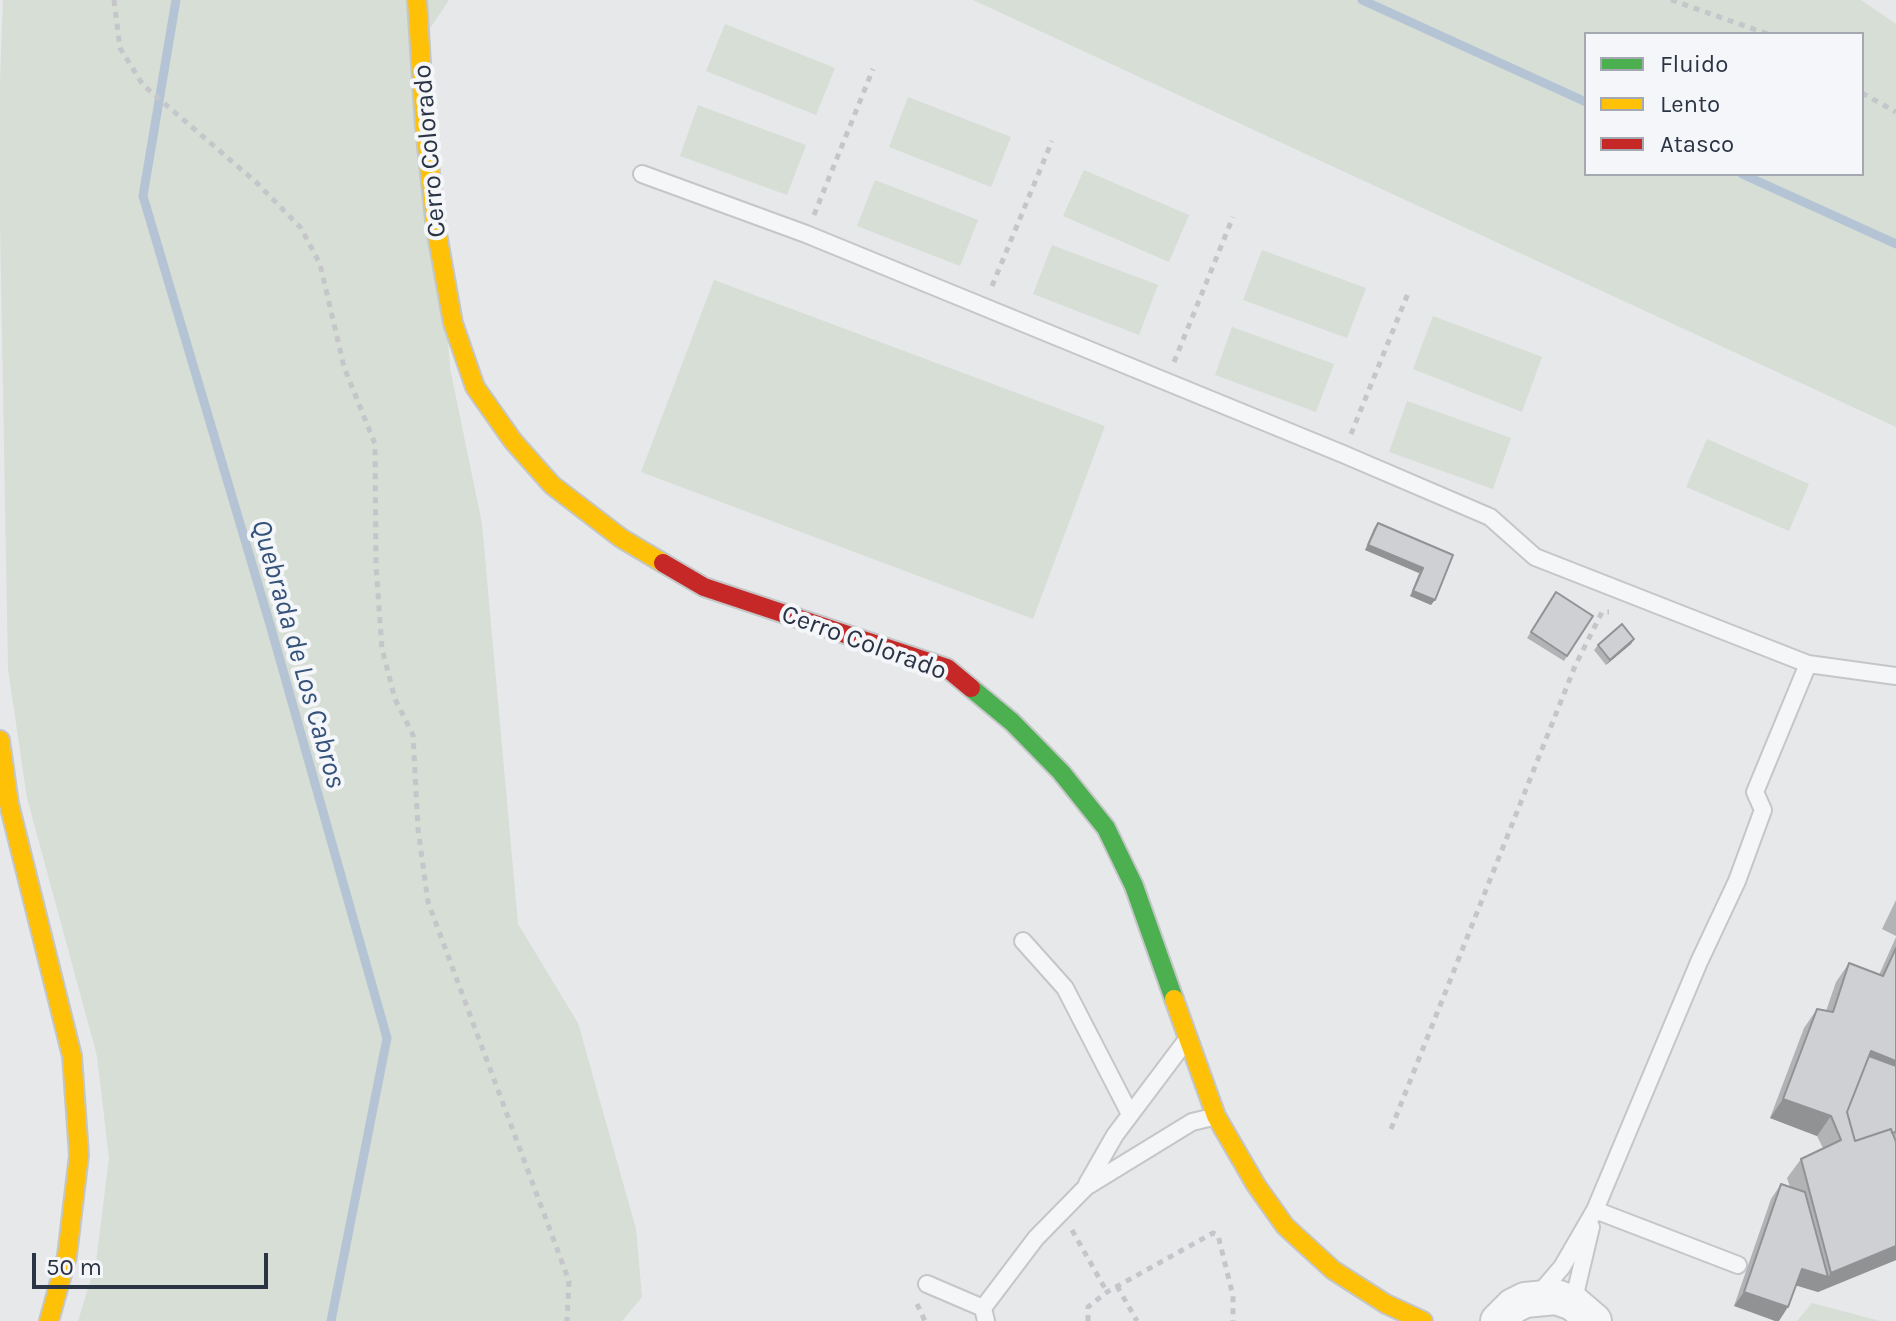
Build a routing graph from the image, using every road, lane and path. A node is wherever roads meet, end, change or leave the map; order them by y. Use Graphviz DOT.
graph roads {
  1 [pos="114,0"];
  2 [pos="417,0"];
  3 [pos="1671,0"];
  4 [pos="1762,32"];
  5 [pos="873,69"];
  6 [pos="1864,94"];
  7 [pos="1896,112"];
  8 [pos="1052,141"];
  9 [pos="642,174"];
  10 [pos="1233,217"];
  11 [pos="806,234"];
  12 [pos="1409,291"];
  13 [pos="984,306"];
  14 [pos="1166,382"];
  15 [pos="1343,454"];
  16 [pos="1666,608"];
  17 [pos="1808,664"];
  18 [pos="1896,676"];
  19 [pos="0,740"];
  20 [pos="1023,941"];
  21 [pos="1188,1038"];
  22 [pos="1130,1114"];
  23 [pos="1216,1116"];
  24 [pos="1391,1129"];
  25 [pos="1086,1187"];
  26 [pos="1595,1210"];
  27 [pos="1061,1212"];
  28 [pos="1738,1265"];
  29 [pos="927,1284"];
  30 [pos="1117,1286"];
  31 [pos="1107,1292"];
  32 [pos="1536,1297"];
  33 [pos="1584,1312"];
  34 [pos="985,1315"];
  35 [pos="49,1321"];
  36 [pos="567,1321"];
  37 [pos="1088,1321"];
  38 [pos="1137,1321"];
  39 [pos="1233,1321"];
  40 [pos="1423,1321"];
  41 [pos="1498,1321"];
  1 -- 36 [label="path"];
  2 -- 21 [label="street, Cerro Colorado"];
  3 -- 4 [label="path"];
  5 -- 11 [label="path"];
  6 -- 7 [label="path"];
  8 -- 13 [label="path"];
  9 -- 11 [label="lane"];
  10 -- 14 [label="path"];
  11 -- 13 [label="lane"];
  12 -- 15 [label="path"];
  13 -- 14 [label="lane"];
  14 -- 15 [label="lane"];
  15 -- 16 [label="lane"];
  16 -- 17 [label="lane"];
  16 -- 24 [label="path"];
  17 -- 18 [label="lane"];
  17 -- 26 [label="lane"];
  19 -- 35 [label="street"];
  20 -- 22 [label="lane"];
  21 -- 22 [label="lane"];
  21 -- 23 [label="street, Cerro Colorado"];
  22 -- 25 [label="lane"];
  23 -- 25 [label="lane"];
  23 -- 40 [label="street, Cerro Colorado"];
  25 -- 27 [label="lane"];
  26 -- 28 [label="lane"];
  26 -- 32 [label="lane"];
  26 -- 33 [label="lane"];
  27 -- 31 [label="path"];
  27 -- 34 [label="lane"];
  29 -- 34 [label="lane"];
  30 -- 31 [label="path"];
  30 -- 38 [label="path"];
  30 -- 39 [label="path"];
  31 -- 37 [label="path"];
  32 -- 33 [label="street"];
  32 -- 41 [label="street"];
}
